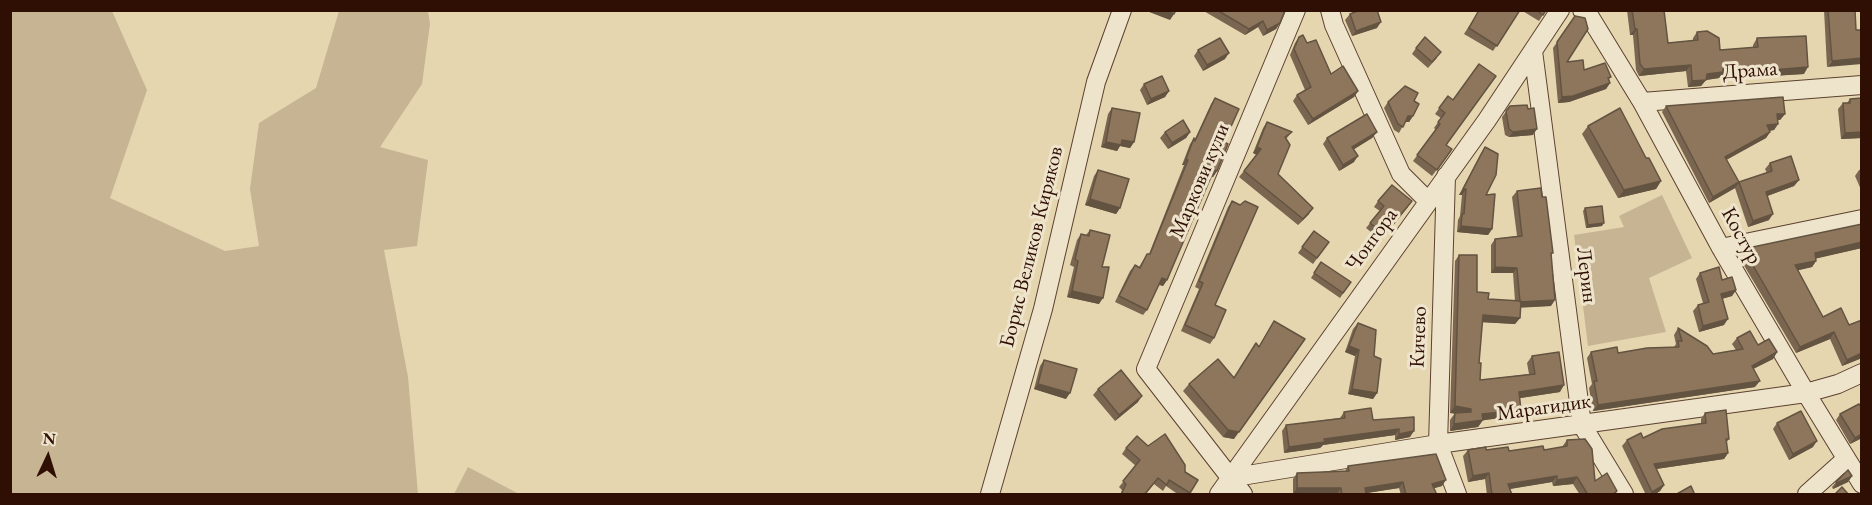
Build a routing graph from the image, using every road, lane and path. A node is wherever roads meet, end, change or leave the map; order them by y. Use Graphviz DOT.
graph roads {
  1 [pos="1122,10"];
  2 [pos="1296,10"];
  3 [pos="1330,10"];
  4 [pos="1560,10"];
  5 [pos="1582,10"];
  6 [pos="1533,51"];
  7 [pos="1862,85"];
  8 [pos="1642,102"];
  9 [pos="1446,176"];
  10 [pos="1428,201"];
  11 [pos="1862,219"];
  12 [pos="1721,248"];
  13 [pos="1862,373"];
  14 [pos="1806,393"];
  15 [pos="1582,425"];
  16 [pos="1438,444"];
  17 [pos="1846,459"];
  18 [pos="1229,478"];
  19 [pos="1862,484"];
  20 [pos="990,495"];
  21 [pos="1219,495"];
  22 [pos="1243,495"];
  23 [pos="1457,495"];
  24 [pos="1624,495"];
  25 [pos="1807,495"];
  1 -- 20 [label="street, Борис Великов Киряков"];
  2 -- 18 [label="street, Маркови кули"];
  3 -- 10 [label="street"];
  4 -- 6 [label="street, Чонгора"];
  5 -- 8 [label="street, Костур"];
  6 -- 9 [label="street, Чонгора"];
  6 -- 15 [label="street, Лерин"];
  7 -- 8 [label="street, Драма"];
  8 -- 12 [label="street, Костур"];
  9 -- 10 [label="street, Чонгора"];
  9 -- 16 [label="street, Кичево"];
  10 -- 18 [label="street, Чонгора"];
  11 -- 12 [label="street"];
  12 -- 14 [label="street, Костур"];
  13 -- 14 [label="street, Марагидик"];
  14 -- 15 [label="street, Марагидик"];
  14 -- 17 [label="street, Костур"];
  15 -- 16 [label="street, Марагидик"];
  15 -- 24 [label="street, Лерин"];
  16 -- 18 [label="street, Марагидик"];
  16 -- 23 [label="street, Кичево"];
  17 -- 19 [label="street, Костур"];
  17 -- 25 [label="street"];
  18 -- 21 [label="street, Чонгора"];
  18 -- 22 [label="street"];
}
